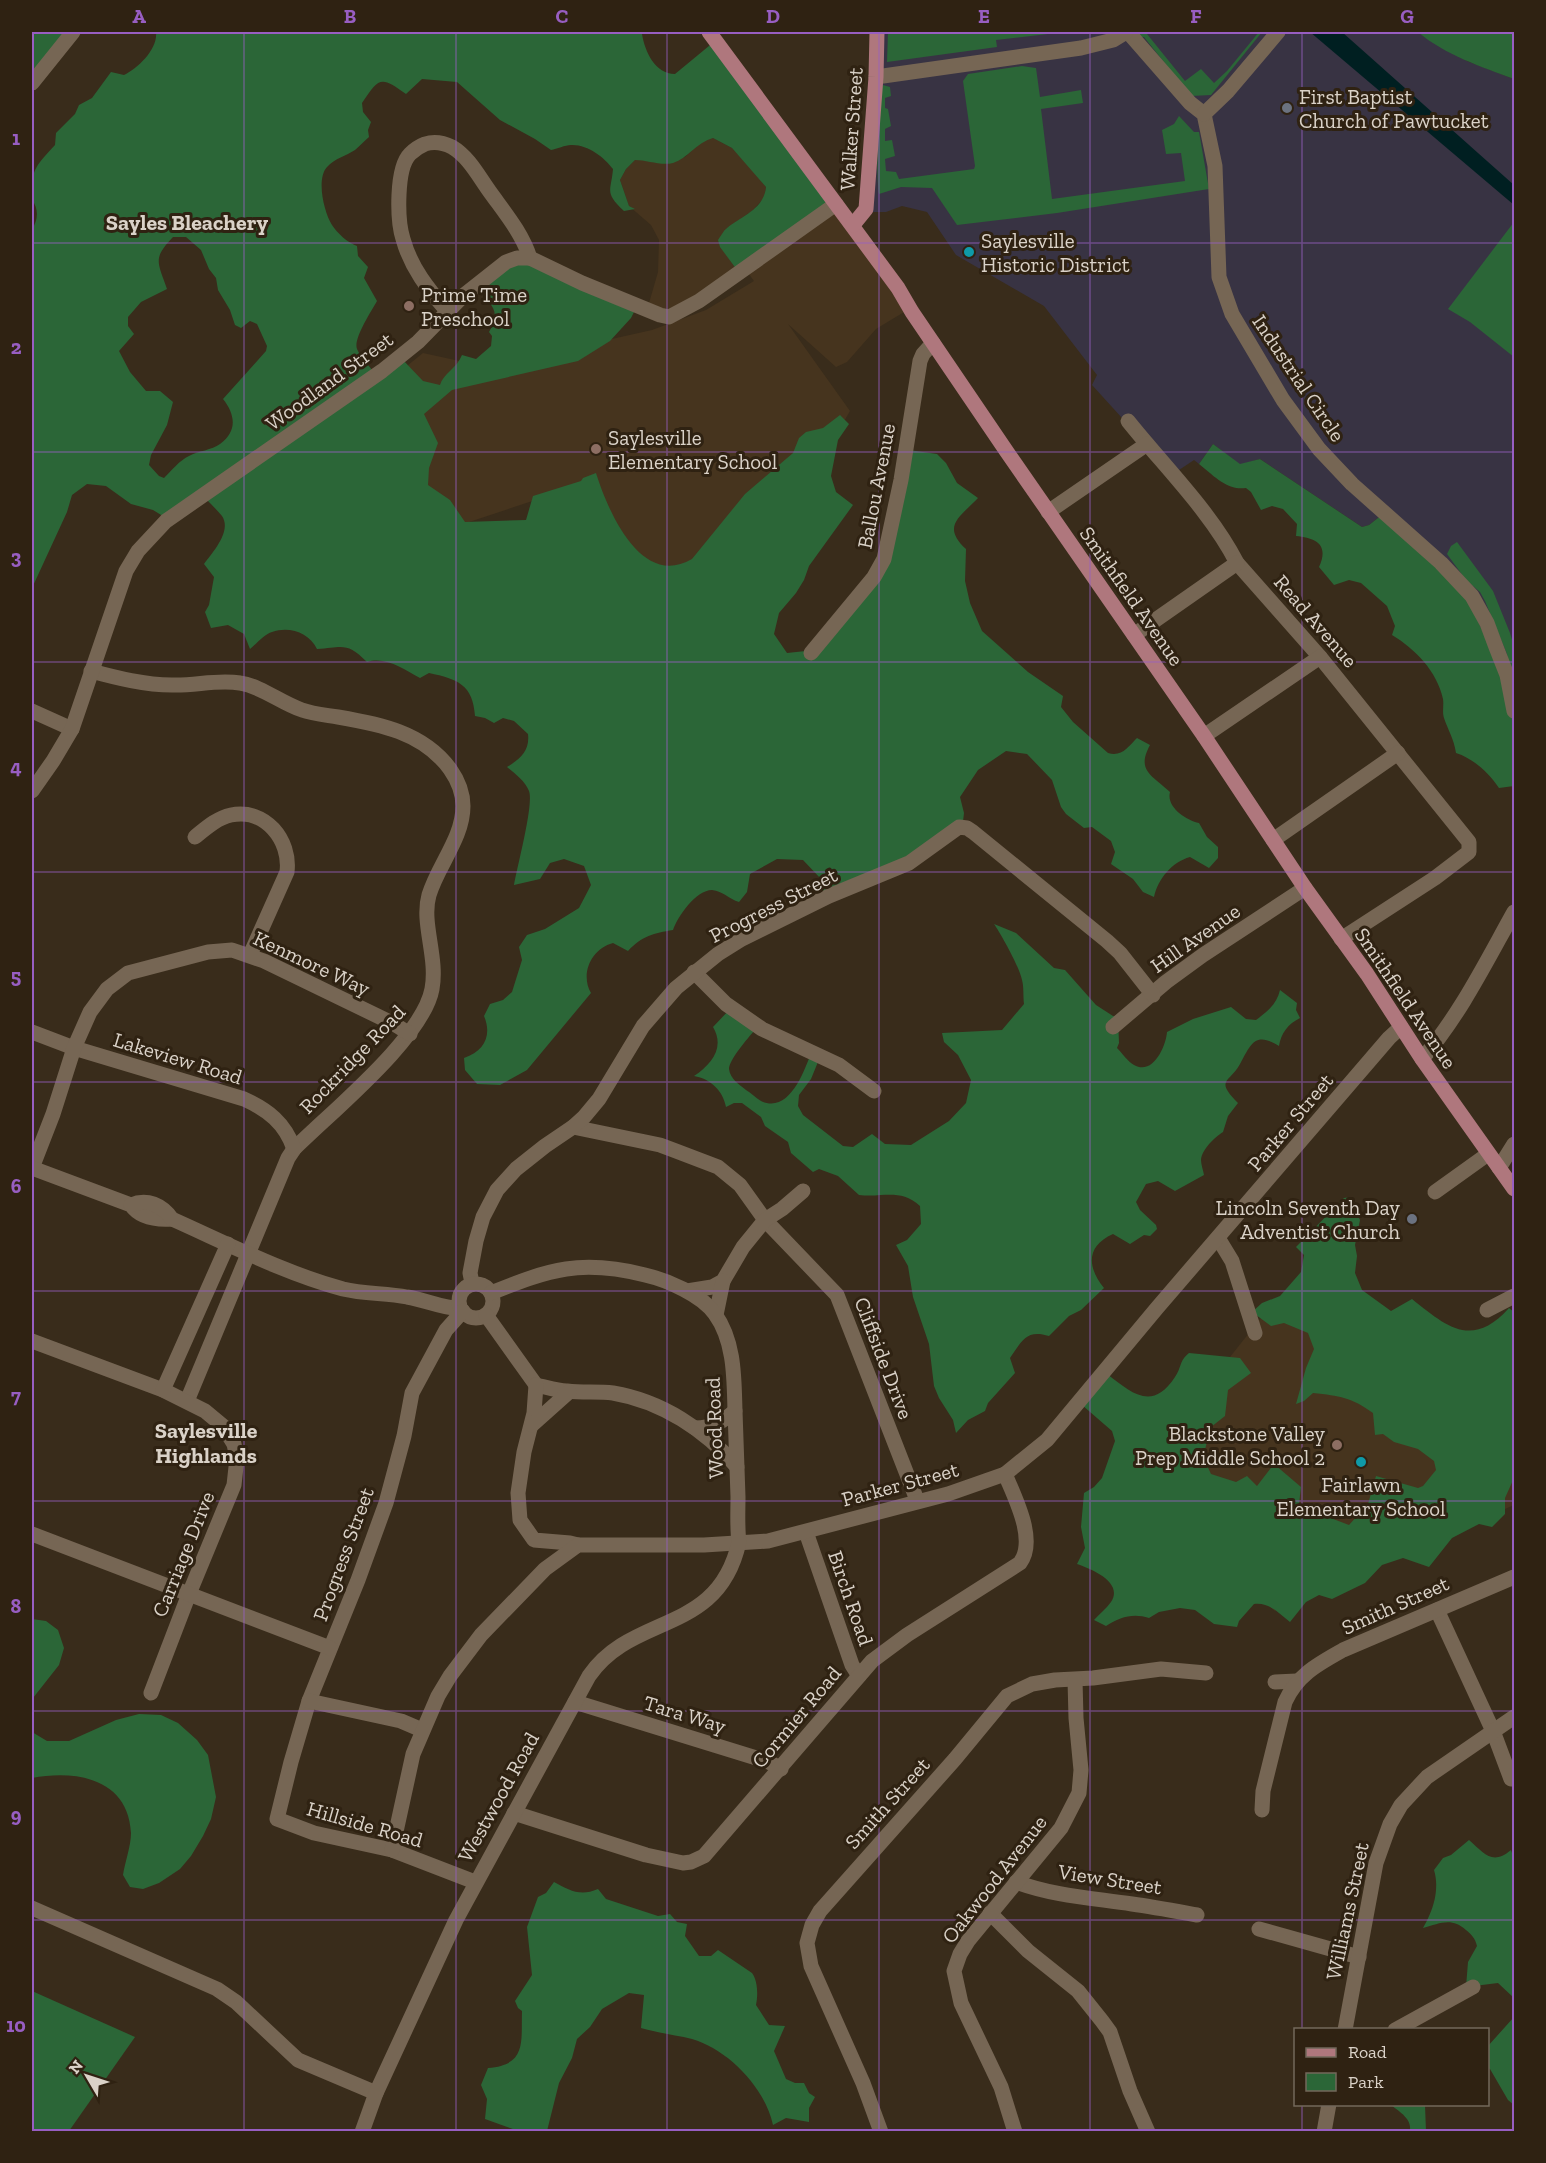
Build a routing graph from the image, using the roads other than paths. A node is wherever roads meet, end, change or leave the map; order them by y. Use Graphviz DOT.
graph roads {
  1 [pos="73,32"];
  2 [pos="709,32"];
  3 [pos="877,32"];
  4 [pos="1127,32"];
  5 [pos="1278,32"];
  6 [pos="876,77"];
  7 [pos="32,83"];
  8 [pos="1204,114"];
  9 [pos="836,204"];
  10 [pos="853,225"];
  11 [pos="530,258"];
  12 [pos="448,312"];
  13 [pos="933,343"];
  14 [pos="1128,421"];
  15 [pos="1146,444"];
  16 [pos="1048,512"];
  17 [pos="1238,563"];
  18 [pos="1134,635"];
  19 [pos="811,652"];
  20 [pos="1320,657"];
  21 [pos="91,671"];
  22 [pos="32,711"];
  23 [pos="1515,711"];
  24 [pos="72,729"];
  25 [pos="1203,736"];
  26 [pos="1398,753"];
  27 [pos="32,791"];
  28 [pos="195,837"];
  29 [pos="1273,840"];
  30 [pos="1305,888"];
  31 [pos="1515,912"];
  32 [pos="1341,939"];
  33 [pos="250,955"];
  34 [pos="694,972"];
  35 [pos="1153,994"];
  36 [pos="1113,1027"];
  37 [pos="1401,1027"];
  38 [pos="32,1032"];
  39 [pos="410,1035"];
  40 [pos="74,1048"];
  41 [pos="1422,1059"];
  42 [pos="874,1091"];
  43 [pos="573,1127"];
  44 [pos="1515,1144"];
  45 [pos="294,1149"];
  46 [pos="1488,1154"];
  47 [pos="32,1168"];
  48 [pos="1499,1168"];
  49 [pos="1515,1190"];
  50 [pos="803,1191"];
  51 [pos="1435,1192"];
  52 [pos="765,1220"];
  53 [pos="1218,1238"];
  54 [pos="228,1244"];
  55 [pos="248,1253"];
  56 [pos="723,1281"];
  57 [pos="472,1284"];
  58 [pos="687,1291"];
  59 [pos="491,1293"];
  60 [pos="1515,1296"];
  61 [pos="462,1310"];
  62 [pos="1487,1310"];
  63 [pos="486,1315"];
  64 [pos="716,1315"];
  65 [pos="1255,1333"];
  66 [pos="32,1341"];
  67 [pos="536,1385"];
  68 [pos="164,1390"];
  69 [pos="569,1392"];
  70 [pos="187,1401"];
  71 [pos="735,1411"];
  72 [pos="531,1425"];
  73 [pos="696,1428"];
  74 [pos="737,1467"];
  75 [pos="1005,1474"];
  76 [pos="917,1500"];
  77 [pos="806,1532"];
  78 [pos="32,1534"];
  79 [pos="534,1540"];
  80 [pos="739,1542"];
  81 [pos="578,1545"];
  82 [pos="545,1569"];
  83 [pos="1515,1577"];
  84 [pos="189,1594"];
  85 [pos="1437,1610"];
  86 [pos="330,1648"];
  87 [pos="1206,1673"];
  88 [pos="859,1676"];
  89 [pos="1075,1680"];
  90 [pos="1297,1681"];
  91 [pos="1275,1682"];
  92 [pos="151,1694"];
  93 [pos="309,1701"];
  94 [pos="575,1702"];
  95 [pos="1515,1718"];
  96 [pos="422,1730"];
  97 [pos="1493,1731"];
  98 [pos="781,1769"];
  99 [pos="1511,1779"];
  100 [pos="1262,1810"];
  101 [pos="514,1813"];
  102 [pos="277,1819"];
  103 [pos="392,1850"];
  104 [pos="475,1882"];
  105 [pos="1016,1882"];
  106 [pos="32,1908"];
  107 [pos="990,1913"];
  108 [pos="1197,1915"];
  109 [pos="1259,1929"];
  110 [pos="1359,1957"];
  111 [pos="1473,1987"];
  112 [pos="1345,2028"];
  113 [pos="1399,2028"];
  114 [pos="376,2093"];
  115 [pos="1329,2106"];
  116 [pos="362,2132"];
  117 [pos="881,2132"];
  118 [pos="1016,2132"];
  119 [pos="1148,2132"];
  120 [pos="1324,2132"];
  1 -- 7 [label="street"];
  2 -- 9 [label="main road, Smithfield Avenue"];
  3 -- 6 [label="main road, Walker Street"];
  4 -- 6 [label="street"];
  4 -- 8 [label="street"];
  5 -- 8 [label="street"];
  6 -- 10 [label="main road, Walker Street"];
  8 -- 23 [label="street, Industrial Circle"];
  9 -- 10 [label="main road, Smithfield Avenue"];
  9 -- 11 [label="street"];
  10 -- 13 [label="main road, Smithfield Avenue"];
  11 -- 12 [label="street, Woodland Street"];
  11 -- 12 [label="street"];
  12 -- 21 [label="street, Woodland Street"];
  13 -- 16 [label="main road, Smithfield Avenue"];
  13 -- 19 [label="street, Ballou Avenue"];
  14 -- 15 [label="street, Read Avenue"];
  15 -- 16 [label="street"];
  15 -- 17 [label="street, Read Avenue"];
  16 -- 18 [label="main road, Smithfield Avenue"];
  17 -- 18 [label="street"];
  17 -- 20 [label="street, Read Avenue"];
  18 -- 25 [label="main road, Smithfield Avenue"];
  20 -- 25 [label="street"];
  20 -- 26 [label="street, Read Avenue"];
  21 -- 24 [label="street, Woodland Street"];
  21 -- 39 [label="street, Rockridge Road"];
  22 -- 24 [label="street"];
  24 -- 27 [label="street, Woodland Street"];
  25 -- 29 [label="main road, Smithfield Avenue"];
  26 -- 29 [label="street"];
  26 -- 32 [label="street, Read Avenue"];
  28 -- 33 [label="street"];
  29 -- 30 [label="main road, Smithfield Avenue"];
  30 -- 32 [label="main road, Smithfield Avenue"];
  30 -- 35 [label="street, Hill Avenue"];
  31 -- 41 [label="street"];
  32 -- 37 [label="main road, Smithfield Avenue"];
  33 -- 39 [label="street, Kenmore Way"];
  33 -- 40 [label="street, Kenmore Way"];
  34 -- 35 [label="street, Progress Street"];
  34 -- 42 [label="street"];
  34 -- 43 [label="street, Progress Street"];
  35 -- 36 [label="street, Hill Avenue"];
  37 -- 41 [label="main road, Smithfield Avenue"];
  37 -- 53 [label="street, Parker Street"];
  38 -- 40 [label="street, Lakeview Road"];
  39 -- 45 [label="street, Rockridge Road"];
  40 -- 45 [label="street, Lakeview Road"];
  40 -- 47 [label="street, Kenmore Way"];
  41 -- 46 [label="main road, Smithfield Avenue"];
  43 -- 52 [label="street, Cliffside Drive"];
  43 -- 57 [label="street, Progress Street"];
  44 -- 48 [label="street"];
  45 -- 55 [label="street, Rockridge Road"];
  46 -- 48 [label="main road, Smithfield Avenue"];
  46 -- 51 [label="street"];
  47 -- 54 [label="street"];
  48 -- 49 [label="main road, Smithfield Avenue"];
  50 -- 52 [label="street"];
  52 -- 56 [label="street"];
  52 -- 76 [label="street, Cliffside Drive"];
  53 -- 65 [label="street"];
  53 -- 75 [label="street, Parker Street"];
  54 -- 55 [label="street"];
  54 -- 68 [label="street"];
  55 -- 61 [label="street"];
  55 -- 70 [label="street, Rockridge Road"];
  56 -- 58 [label="street"];
  56 -- 64 [label="street"];
  57 -- 59 [label="street"];
  57 -- 61 [label="street"];
  58 -- 59 [label="street, Wood Road"];
  58 -- 64 [label="street, Wood Road"];
  59 -- 63 [label="street"];
  60 -- 62 [label="street"];
  61 -- 63 [label="street"];
  61 -- 86 [label="street, Progress Street"];
  63 -- 67 [label="street"];
  64 -- 71 [label="street, Wood Road"];
  66 -- 68 [label="street, Carriage Drive"];
  67 -- 69 [label="street"];
  67 -- 72 [label="street"];
  68 -- 70 [label="street, Carriage Drive"];
  69 -- 72 [label="street"];
  69 -- 73 [label="street"];
  70 -- 84 [label="street, Carriage Drive"];
  71 -- 73 [label="street"];
  71 -- 74 [label="street, Wood Road"];
  72 -- 79 [label="street"];
  73 -- 74 [label="street"];
  74 -- 80 [label="street, Wood Road"];
  75 -- 76 [label="street, Parker Street"];
  75 -- 88 [label="street, Cormier Road"];
  76 -- 77 [label="street, Parker Street"];
  77 -- 80 [label="street, Parker Street"];
  77 -- 88 [label="street, Birch Road"];
  78 -- 84 [label="street"];
  79 -- 81 [label="street, Parker Street"];
  79 -- 82 [label="street"];
  80 -- 81 [label="street, Parker Street"];
  80 -- 94 [label="street, Westwood Road"];
  81 -- 82 [label="street"];
  82 -- 96 [label="street"];
  83 -- 85 [label="street, Smith Street"];
  84 -- 86 [label="street"];
  84 -- 92 [label="street, Carriage Drive"];
  85 -- 90 [label="street, Smith Street"];
  85 -- 97 [label="street"];
  86 -- 93 [label="street, Progress Street"];
  87 -- 89 [label="street, Smith Street"];
  88 -- 98 [label="street, Cormier Road"];
  89 -- 105 [label="street, Oakwood Avenue"];
  89 -- 117 [label="street, Smith Street"];
  90 -- 91 [label="street"];
  90 -- 100 [label="street"];
  93 -- 96 [label="street"];
  93 -- 102 [label="street, Progress Street"];
  94 -- 98 [label="street, Tara Way"];
  94 -- 101 [label="street, Westwood Road"];
  95 -- 97 [label="street, Williams Street"];
  96 -- 103 [label="street"];
  97 -- 99 [label="street"];
  97 -- 110 [label="street, Williams Street"];
  98 -- 101 [label="street, Cormier Road"];
  101 -- 104 [label="street, Westwood Road"];
  102 -- 103 [label="street, Hillside Road"];
  103 -- 104 [label="street, Hillside Road"];
  104 -- 114 [label="street, Westwood Road"];
  105 -- 107 [label="street, Oakwood Avenue"];
  105 -- 108 [label="street, View Street"];
  106 -- 114 [label="street"];
  107 -- 118 [label="street, Oakwood Avenue"];
  107 -- 119 [label="street"];
  109 -- 110 [label="street"];
  110 -- 112 [label="street, Williams Street"];
  111 -- 113 [label="street"];
  114 -- 116 [label="street, Westwood Road"];
  115 -- 120 [label="street"];
}
